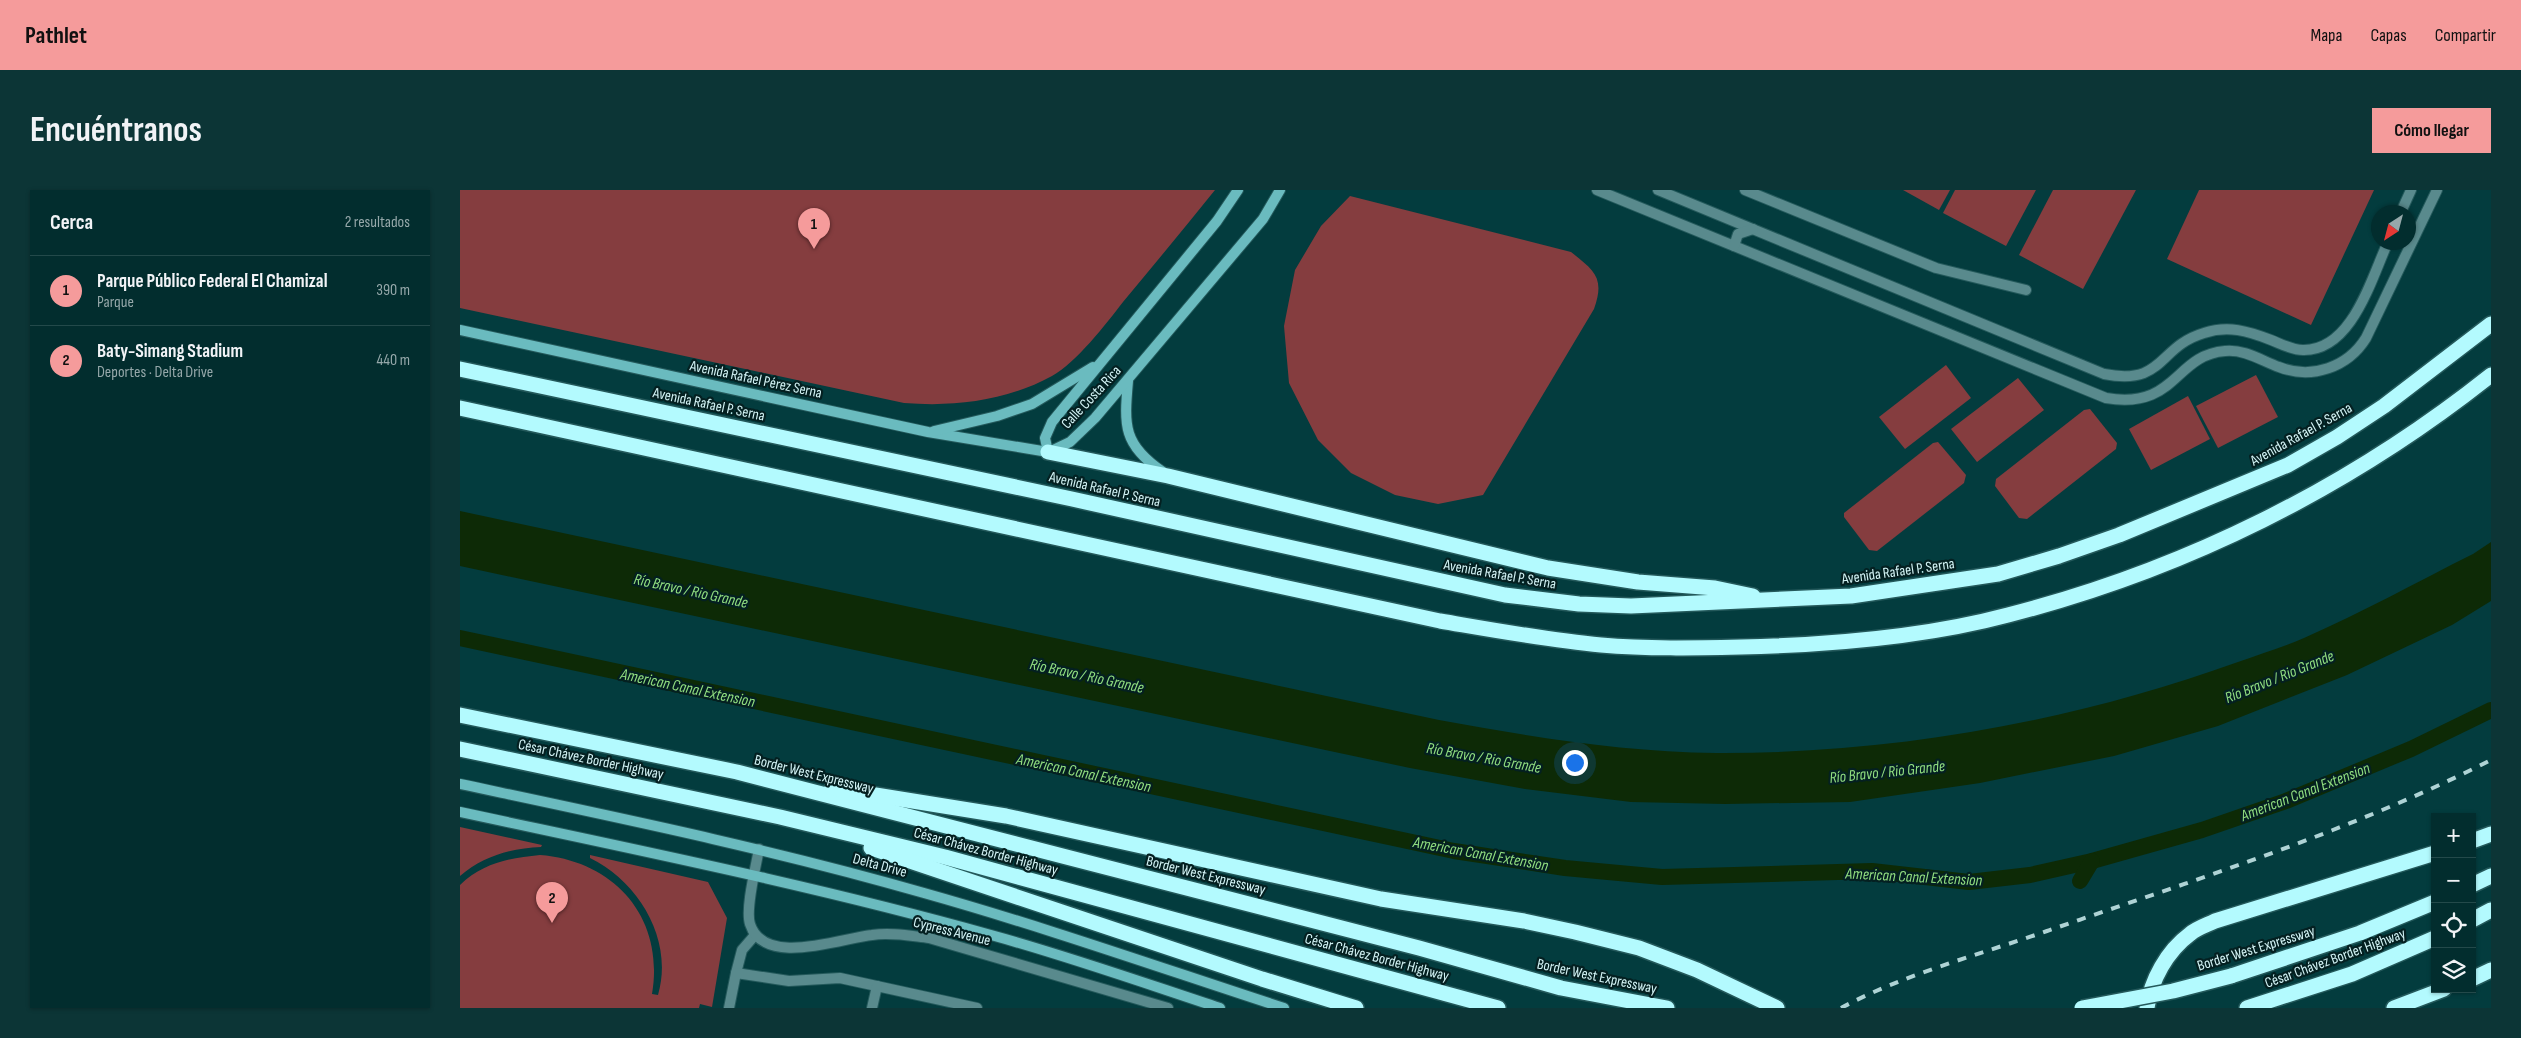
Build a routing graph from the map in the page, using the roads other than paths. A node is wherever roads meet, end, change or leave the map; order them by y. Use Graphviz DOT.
graph roads {
  1 [pos="1238,190"];
  2 [pos="1280,190"];
  3 [pos="1597,190"];
  4 [pos="1658,190"];
  5 [pos="1745,190"];
  6 [pos="2411,190"];
  7 [pos="2437,190"];
  8 [pos="2404,205"];
  9 [pos="1753,229"];
  10 [pos="1734,246"];
  11 [pos="2384,250"];
  12 [pos="2026,290"];
  13 [pos="2491,324"];
  14 [pos="460,330"];
  15 [pos="1104,360"];
  16 [pos="460,369"];
  17 [pos="2491,375"];
  18 [pos="1128,381"];
  19 [pos="460,408"];
  20 [pos="928,432"];
  21 [pos="1048,452"];
  22 [pos="1168,476"];
  23 [pos="1776,601"];
  24 [pos="460,714"];
  25 [pos="460,749"];
  26 [pos="736,772"];
  27 [pos="460,784"];
  28 [pos="460,812"];
  29 [pos="780,818"];
  30 [pos="2491,834"];
  31 [pos="2476,840"];
  32 [pos="759,849"];
  33 [pos="2431,854"];
  34 [pos="754,876"];
  35 [pos="2491,876"];
  36 [pos="2476,883"];
  37 [pos="2433,903"];
  38 [pos="2491,910"];
  39 [pos="2476,918"];
  40 [pos="755,935"];
  41 [pos="2431,940"];
  42 [pos="2491,970"];
  43 [pos="736,973"];
  44 [pos="2476,977"];
  45 [pos="877,986"];
  46 [pos="2433,993"];
  47 [pos="1141,1004"];
  48 [pos="1493,1007"];
  49 [pos="729,1008"];
  50 [pos="872,1008"];
  51 [pos="977,1008"];
  52 [pos="1168,1008"];
  53 [pos="1220,1008"];
  54 [pos="1284,1008"];
  55 [pos="1356,1008"];
  56 [pos="1667,1008"];
  57 [pos="1776,1008"];
  58 [pos="2082,1008"];
  59 [pos="2147,1008"];
  60 [pos="2246,1008"];
  61 [pos="2394,1008"];
  1 -- 15 [label="main road, Calle Costa Rica"];
  2 -- 18 [label="main road, Calle Costa Rica"];
  3 -- 10 [label="street"];
  4 -- 9 [label="street"];
  5 -- 12 [label="street"];
  6 -- 8 [label="street"];
  7 -- 10 [label="street"];
  9 -- 10 [label="street"];
  9 -- 11 [label="street"];
  13 -- 23 [label="highway, Avenida Rafael P. Serna"];
  14 -- 20 [label="main road, Avenida Rafael Pérez Serna"];
  15 -- 20 [label="main road"];
  15 -- 21 [label="main road, Calle Costa Rica"];
  16 -- 23 [label="highway, Avenida Rafael P. Serna"];
  17 -- 19 [label="highway"];
  18 -- 21 [label="main road, Calle Costa Rica"];
  18 -- 22 [label="main road"];
  20 -- 21 [label="main road, Avenida Rafael Pérez Serna"];
  21 -- 22 [label="highway"];
  22 -- 23 [label="highway"];
  24 -- 26 [label="highway, César Chávez Border Highway"];
  25 -- 29 [label="highway, César Chávez Border Highway"];
  26 -- 56 [label="highway, Border West Expressway"];
  26 -- 57 [label="highway"];
  27 -- 32 [label="main road, Delta Drive"];
  28 -- 34 [label="main road"];
  29 -- 48 [label="highway, César Chávez Border Highway"];
  29 -- 55 [label="highway"];
  30 -- 31 [label="highway"];
  32 -- 34 [label="street"];
  32 -- 54 [label="main road, Delta Drive"];
  33 -- 59 [label="highway"];
  34 -- 40 [label="street"];
  34 -- 53 [label="main road"];
  35 -- 36 [label="highway"];
  37 -- 58 [label="highway, Border West Expressway, bridge"];
  38 -- 39 [label="highway"];
  40 -- 43 [label="street"];
  40 -- 47 [label="street, Cypress Avenue"];
  41 -- 60 [label="highway, César Chávez Border Highway"];
  42 -- 44 [label="highway"];
  43 -- 45 [label="street"];
  43 -- 49 [label="street"];
  45 -- 50 [label="street"];
  45 -- 51 [label="street"];
  46 -- 61 [label="highway"];
  47 -- 52 [label="street, Cypress Avenue"];
}
